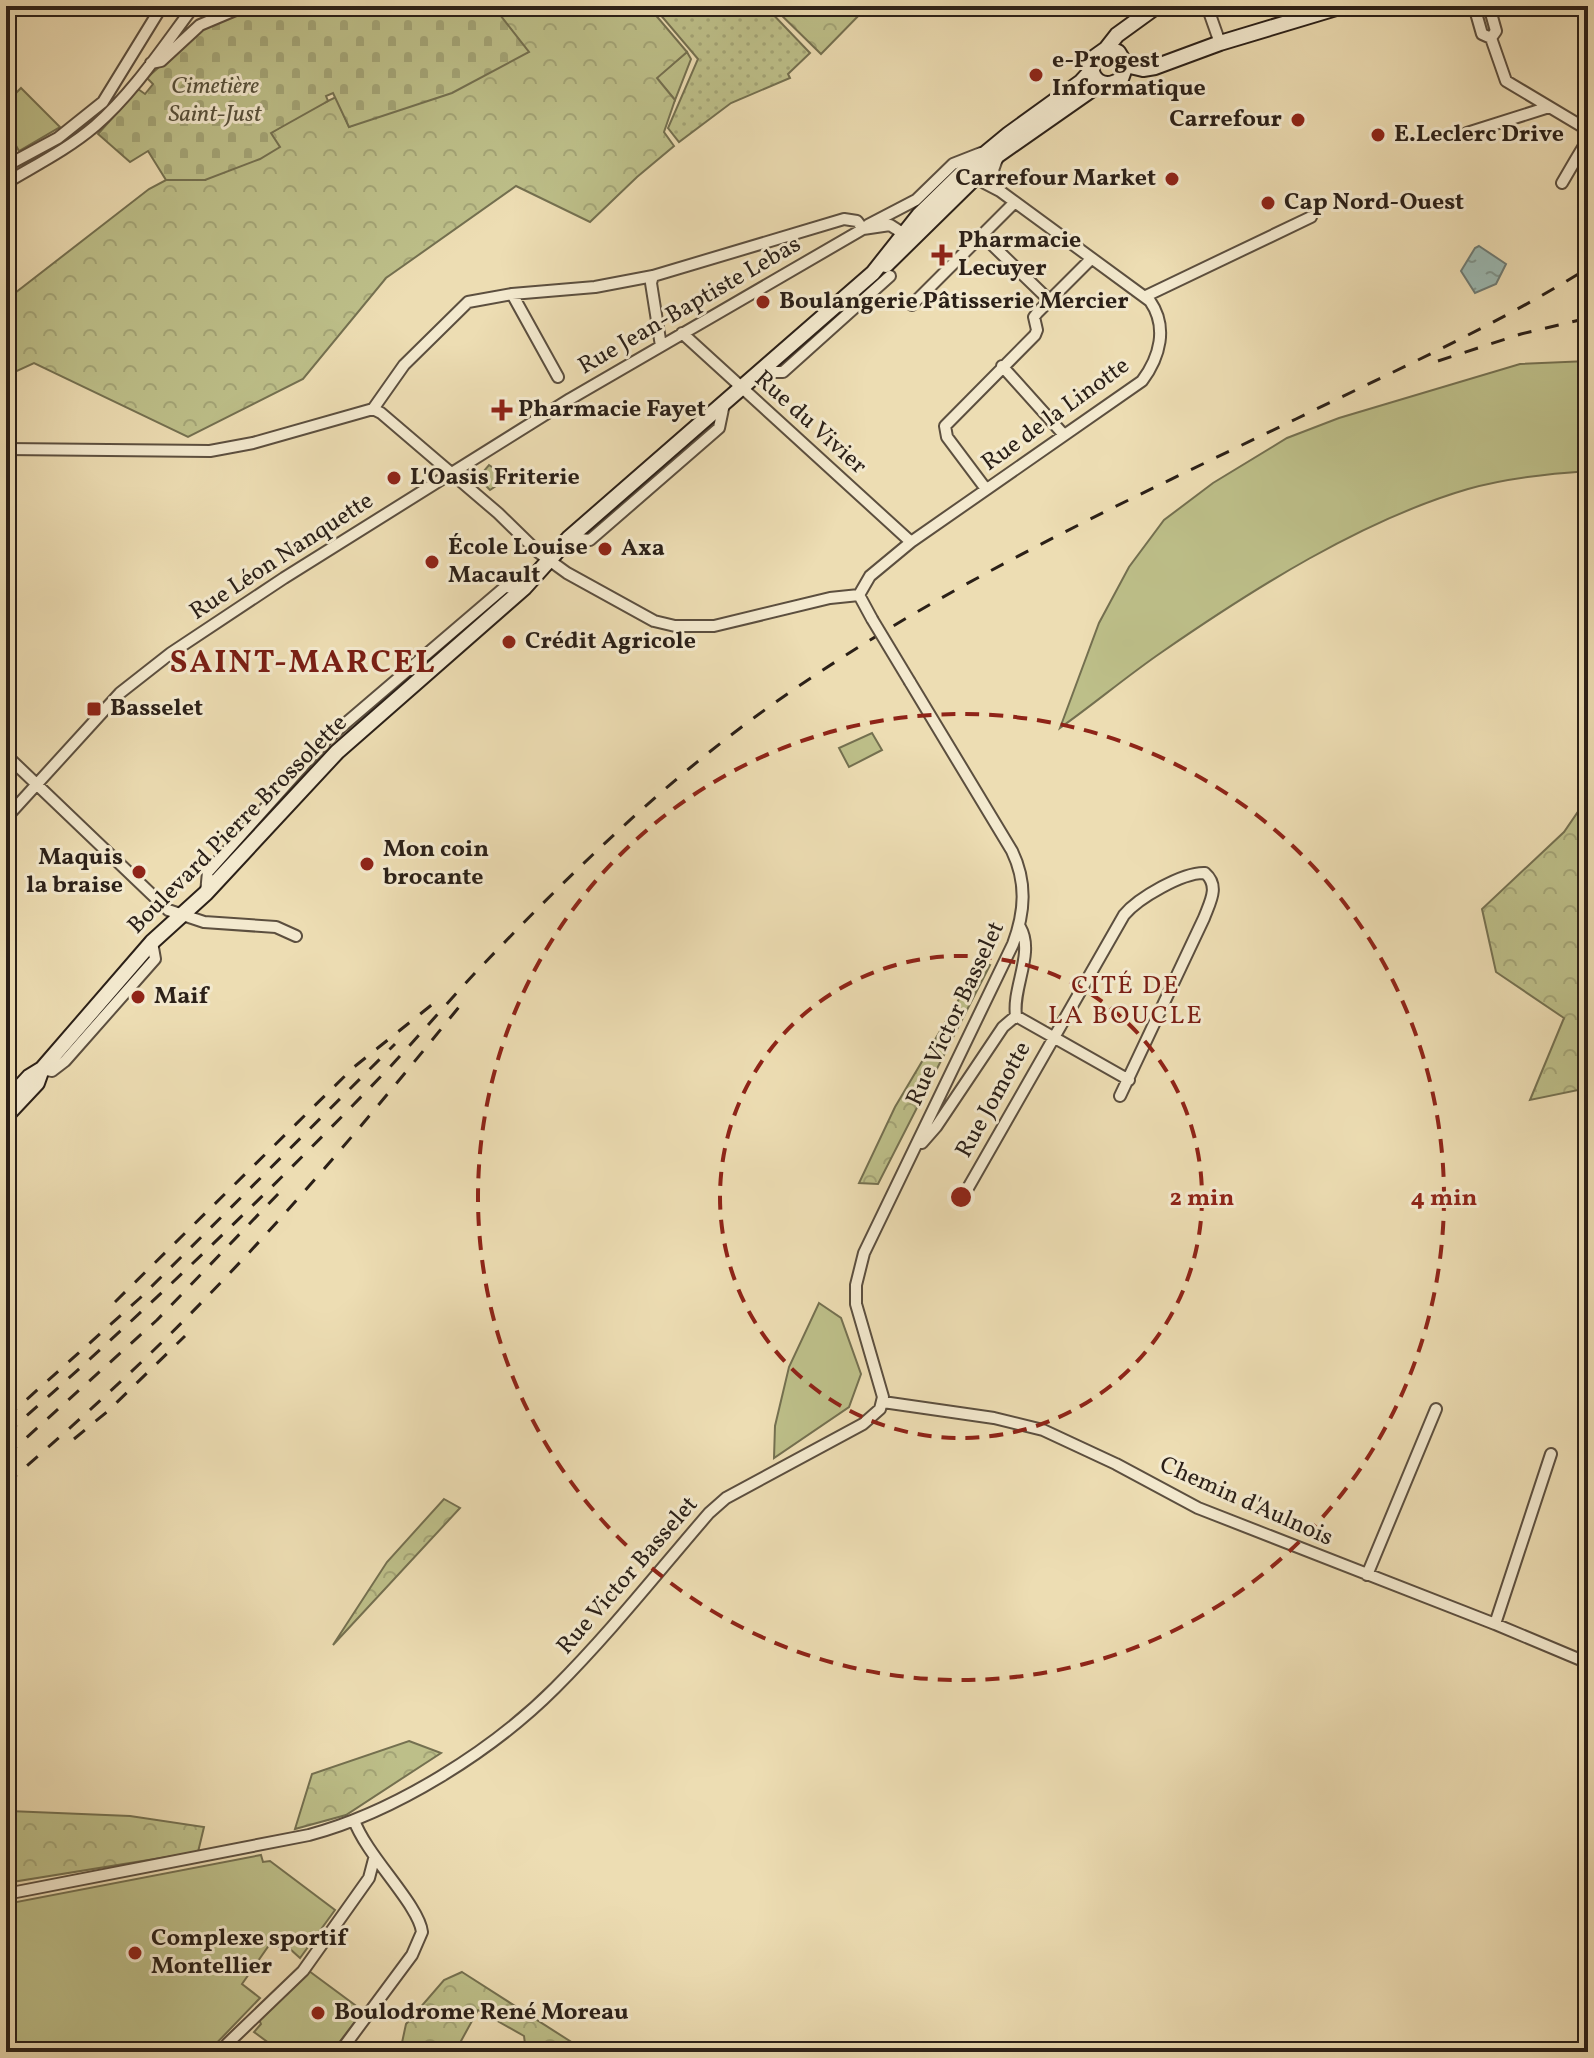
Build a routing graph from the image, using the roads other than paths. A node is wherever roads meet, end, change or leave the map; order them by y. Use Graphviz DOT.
graph roads {
  1 [pos="162,6"];
  2 [pos="194,6"];
  3 [pos="245,6"];
  4 [pos="1157,6"];
  5 [pos="1207,6"];
  6 [pos="1343,6"];
  7 [pos="1474,6"];
  8 [pos="1489,6"];
  9 [pos="1134,24"];
  10 [pos="1491,38"];
  11 [pos="1220,43"];
  12 [pos="1106,49"];
  13 [pos="151,63"];
  14 [pos="1123,66"];
  15 [pos="1091,71"];
  16 [pos="1101,83"];
  17 [pos="1549,107"];
  18 [pos="1588,130"];
  19 [pos="1467,133"];
  20 [pos="1588,139"];
  21 [pos="994,152"];
  22 [pos="1576,159"];
  23 [pos="6,166"];
  24 [pos="1588,166"];
  25 [pos="973,177"];
  26 [pos="6,183"];
  27 [pos="1562,183"];
  28 [pos="1000,191"];
  29 [pos="1015,202"];
  30 [pos="894,212"];
  31 [pos="1311,217"];
  32 [pos="863,229"];
  33 [pos="903,233"];
  34 [pos="982,235"];
  35 [pos="1091,259"];
  36 [pos="653,276"];
  37 [pos="890,276"];
  38 [pos="512,294"];
  39 [pos="1146,296"];
  40 [pos="1049,300"];
  41 [pos="912,305"];
  42 [pos="682,333"];
  43 [pos="661,346"];
  44 [pos="1002,366"];
  45 [pos="760,372"];
  46 [pos="558,377"];
  47 [pos="742,388"];
  48 [pos="373,409"];
  49 [pos="1064,435"];
  50 [pos="6,449"];
  51 [pos="451,473"];
  52 [pos="986,489"];
  53 [pos="911,542"];
  54 [pos="549,560"];
  55 [pos="859,595"];
  56 [pos="6,755"];
  57 [pos="37,785"];
  58 [pos="6,818"];
  59 [pos="182,914"];
  60 [pos="1020,927"];
  61 [pos="296,936"];
  62 [pos="1016,1016"];
  63 [pos="1052,1039"];
  64 [pos="42,1069"];
  65 [pos="1129,1080"];
  66 [pos="1120,1096"];
  67 [pos="6,1102"];
  68 [pos="6,1116"];
  69 [pos="912,1155"];
  70 [pos="968,1188"];
  71 [pos="883,1402"];
  72 [pos="1436,1409"];
  73 [pos="1551,1454"];
  74 [pos="1367,1575"];
  75 [pos="1495,1624"];
  76 [pos="1588,1663"];
  77 [pos="354,1820"];
  78 [pos="374,1859"];
  79 [pos="6,1894"];
  80 [pos="225,2049"];
  81 [pos="340,2052"];
  1 -- 23 [label="street"];
  2 -- 13 [label="street"];
  3 -- 13 [label="street"];
  4 -- 9 [label="main road"];
  5 -- 11 [label="street"];
  6 -- 11 [label="main road"];
  7 -- 10 [label="street"];
  8 -- 10 [label="street"];
  9 -- 12 [label="main road"];
  9 -- 14 [label="main road"];
  10 -- 17 [label="street"];
  11 -- 14 [label="main road"];
  12 -- 14 [label="main road"];
  12 -- 15 [label="main road"];
  13 -- 26 [label="street"];
  14 -- 16 [label="main road"];
  15 -- 16 [label="main road"];
  15 -- 21 [label="main road"];
  16 -- 21 [label="main road, Boulevard Pierre Brossolette"];
  17 -- 18 [label="street"];
  17 -- 19 [label="street"];
  20 -- 22 [label="street"];
  21 -- 25 [label="main road, Boulevard Pierre Brossolette"];
  21 -- 28 [label="street"];
  21 -- 30 [label="street"];
  21 -- 33 [label="main road, Boulevard Pierre Brossolette"];
  22 -- 24 [label="street"];
  22 -- 27 [label="street"];
  25 -- 28 [label="street"];
  25 -- 33 [label="main road, Boulevard Pierre Brossolette"];
  28 -- 29 [label="street"];
  29 -- 34 [label="street"];
  29 -- 35 [label="street"];
  30 -- 32 [label="street"];
  30 -- 33 [label="street"];
  31 -- 39 [label="street"];
  32 -- 33 [label="street, Rue Jean-Baptiste Lebas"];
  32 -- 36 [label="street"];
  32 -- 42 [label="street, Rue Jean-Baptiste Lebas"];
  33 -- 45 [label="main road, Boulevard Pierre Brossolette"];
  34 -- 40 [label="street"];
  34 -- 41 [label="street"];
  35 -- 39 [label="street"];
  35 -- 40 [label="street"];
  36 -- 38 [label="street"];
  36 -- 43 [label="street"];
  37 -- 45 [label="street"];
  38 -- 46 [label="street"];
  38 -- 48 [label="street"];
  39 -- 49 [label="street, Rue de la Linotte"];
  40 -- 44 [label="street"];
  42 -- 43 [label="street, Rue Jean-Baptiste Lebas"];
  42 -- 47 [label="street, Rue du Vivier"];
  43 -- 51 [label="street, Rue Jean-Baptiste Lebas"];
  44 -- 49 [label="street"];
  44 -- 52 [label="street"];
  45 -- 47 [label="main road, Boulevard Pierre Brossolette"];
  47 -- 53 [label="street, Rue du Vivier"];
  47 -- 54 [label="main road, Boulevard Pierre Brossolette"];
  48 -- 50 [label="street"];
  48 -- 51 [label="street"];
  49 -- 52 [label="street, Rue de la Linotte"];
  51 -- 54 [label="street"];
  51 -- 57 [label="street, Rue Léon Nanquette"];
  52 -- 53 [label="street, Rue de la Linotte"];
  53 -- 55 [label="street, Rue de la Linotte"];
  54 -- 55 [label="street"];
  54 -- 59 [label="main road, Boulevard Pierre Brossolette"];
  55 -- 60 [label="street, Rue Victor Basselet, bridge"];
  56 -- 57 [label="street"];
  57 -- 58 [label="street, Rue Léon Nanquette"];
  57 -- 59 [label="street"];
  59 -- 61 [label="street"];
  59 -- 64 [label="main road, Boulevard Pierre Brossolette"];
  60 -- 62 [label="street"];
  60 -- 69 [label="street, Rue Victor Basselet"];
  62 -- 63 [label="street"];
  62 -- 69 [label="street"];
  63 -- 65 [label="street"];
  63 -- 65 [label="street, Rue Jomotte"];
  63 -- 70 [label="street, Rue Jomotte"];
  64 -- 67 [label="main road, Boulevard Pierre Brossolette"];
  64 -- 68 [label="main road"];
  65 -- 66 [label="street"];
  69 -- 71 [label="street, Rue Victor Basselet"];
  71 -- 74 [label="street, Chemin d'Aulnois"];
  71 -- 77 [label="street, Rue Victor Basselet"];
  72 -- 74 [label="street"];
  73 -- 75 [label="street"];
  74 -- 75 [label="street, Chemin d'Aulnois"];
  75 -- 76 [label="street, Chemin d'Aulnois"];
  77 -- 78 [label="street"];
  77 -- 79 [label="street, Rue Victor Basselet"];
  78 -- 80 [label="street"];
  78 -- 81 [label="street"];
}
